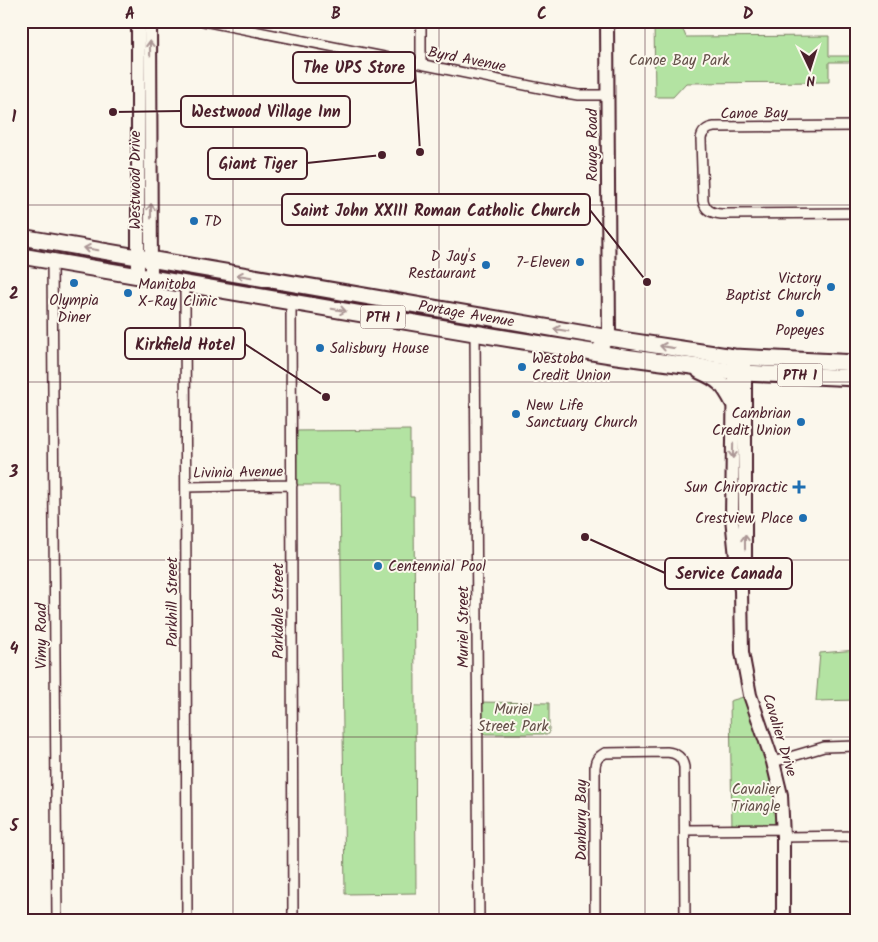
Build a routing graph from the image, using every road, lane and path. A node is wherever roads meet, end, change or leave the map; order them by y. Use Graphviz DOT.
graph roads {
  1 [pos="138,21"];
  2 [pos="150,21"];
  3 [pos="204,21"];
  4 [pos="421,21"];
  5 [pos="607,21"];
  6 [pos="421,64"];
  7 [pos="608,95"];
  8 [pos="857,126"];
  9 [pos="857,213"];
  10 [pos="21,237"];
  11 [pos="21,256"];
  12 [pos="145,258"];
  13 [pos="52,261"];
  14 [pos="145,277"];
  15 [pos="185,284"];
  16 [pos="291,302"];
  17 [pos="475,333"];
  18 [pos="609,338"];
  19 [pos="630,341"];
  20 [pos="601,353"];
  21 [pos="857,362"];
  22 [pos="739,365"];
  23 [pos="689,366"];
  24 [pos="857,378"];
  25 [pos="733,402"];
  26 [pos="292,485"];
  27 [pos="186,487"];
  28 [pos="741,590"];
  29 [pos="857,746"];
  30 [pos="772,762"];
  31 [pos="685,830"];
  32 [pos="783,833"];
  33 [pos="857,836"];
  34 [pos="57,921"];
  35 [pos="188,921"];
  36 [pos="293,921"];
  37 [pos="479,921"];
  38 [pos="595,921"];
  39 [pos="685,921"];
  40 [pos="783,921"];
  1 -- 12 [label="street, Westwood Drive"];
  12 -- 2 [label="street, Westwood Drive, one-way"];
  3 -- 6 [label="street, Byrd Avenue"];
  4 -- 6 [label="street"];
  5 -- 7 [label="street, Rouge Road"];
  6 -- 7 [label="street, Byrd Avenue"];
  7 -- 18 [label="street, Rouge Road"];
  8 -- 9 [label="street, Canoe Bay"];
  12 -- 10 [label="highway, Portage Avenue / PTH 1, one-way"];
  11 -- 13 [label="highway, Portage Avenue / PTH 1"];
  12 -- 14 [label="street, Westwood Drive"];
  18 -- 12 [label="highway, Portage Avenue / PTH 1, one-way"];
  13 -- 14 [label="highway, Portage Avenue / PTH 1"];
  13 -- 34 [label="street, Vimy Road"];
  14 -- 15 [label="highway, Portage Avenue / PTH 1"];
  15 -- 16 [label="highway, Portage Avenue / PTH 1"];
  15 -- 27 [label="street, Parkhill Street"];
  16 -- 17 [label="highway, Portage Avenue / PTH 1, one-way"];
  16 -- 26 [label="street, Parkdale Street"];
  17 -- 20 [label="highway, Portage Avenue / PTH 1"];
  17 -- 37 [label="street, Muriel Street"];
  18 -- 19 [label="highway, Portage Avenue / PTH 1"];
  18 -- 20 [label="street"];
  19 -- 20 [label="highway"];
  22 -- 19 [label="highway, Portage Avenue / PTH 1, one-way"];
  20 -- 23 [label="highway, Portage Avenue / PTH 1"];
  21 -- 22 [label="highway, Portage Avenue / PTH 1"];
  22 -- 23 [label="highway, Portage Avenue / PTH 1"];
  22 -- 24 [label="highway, Portage Avenue / PTH 1"];
  22 -- 25 [label="street, Cavalier Drive"];
  28 -- 22 [label="street, Cavalier Drive, one-way"];
  23 -- 25 [label="highway"];
  25 -- 28 [label="street, Cavalier Drive, one-way"];
  26 -- 27 [label="street, Livinia Avenue"];
  26 -- 36 [label="street, Parkdale Street"];
  27 -- 35 [label="street, Parkhill Street"];
  28 -- 30 [label="street, Cavalier Drive"];
  29 -- 30 [label="street"];
  30 -- 32 [label="street, Cavalier Drive"];
  31 -- 32 [label="street"];
  31 -- 38 [label="street, Danbury Bay"];
  31 -- 39 [label="street, Danbury Bay"];
  32 -- 33 [label="street"];
  32 -- 40 [label="street, Cavalier Drive"];
}
